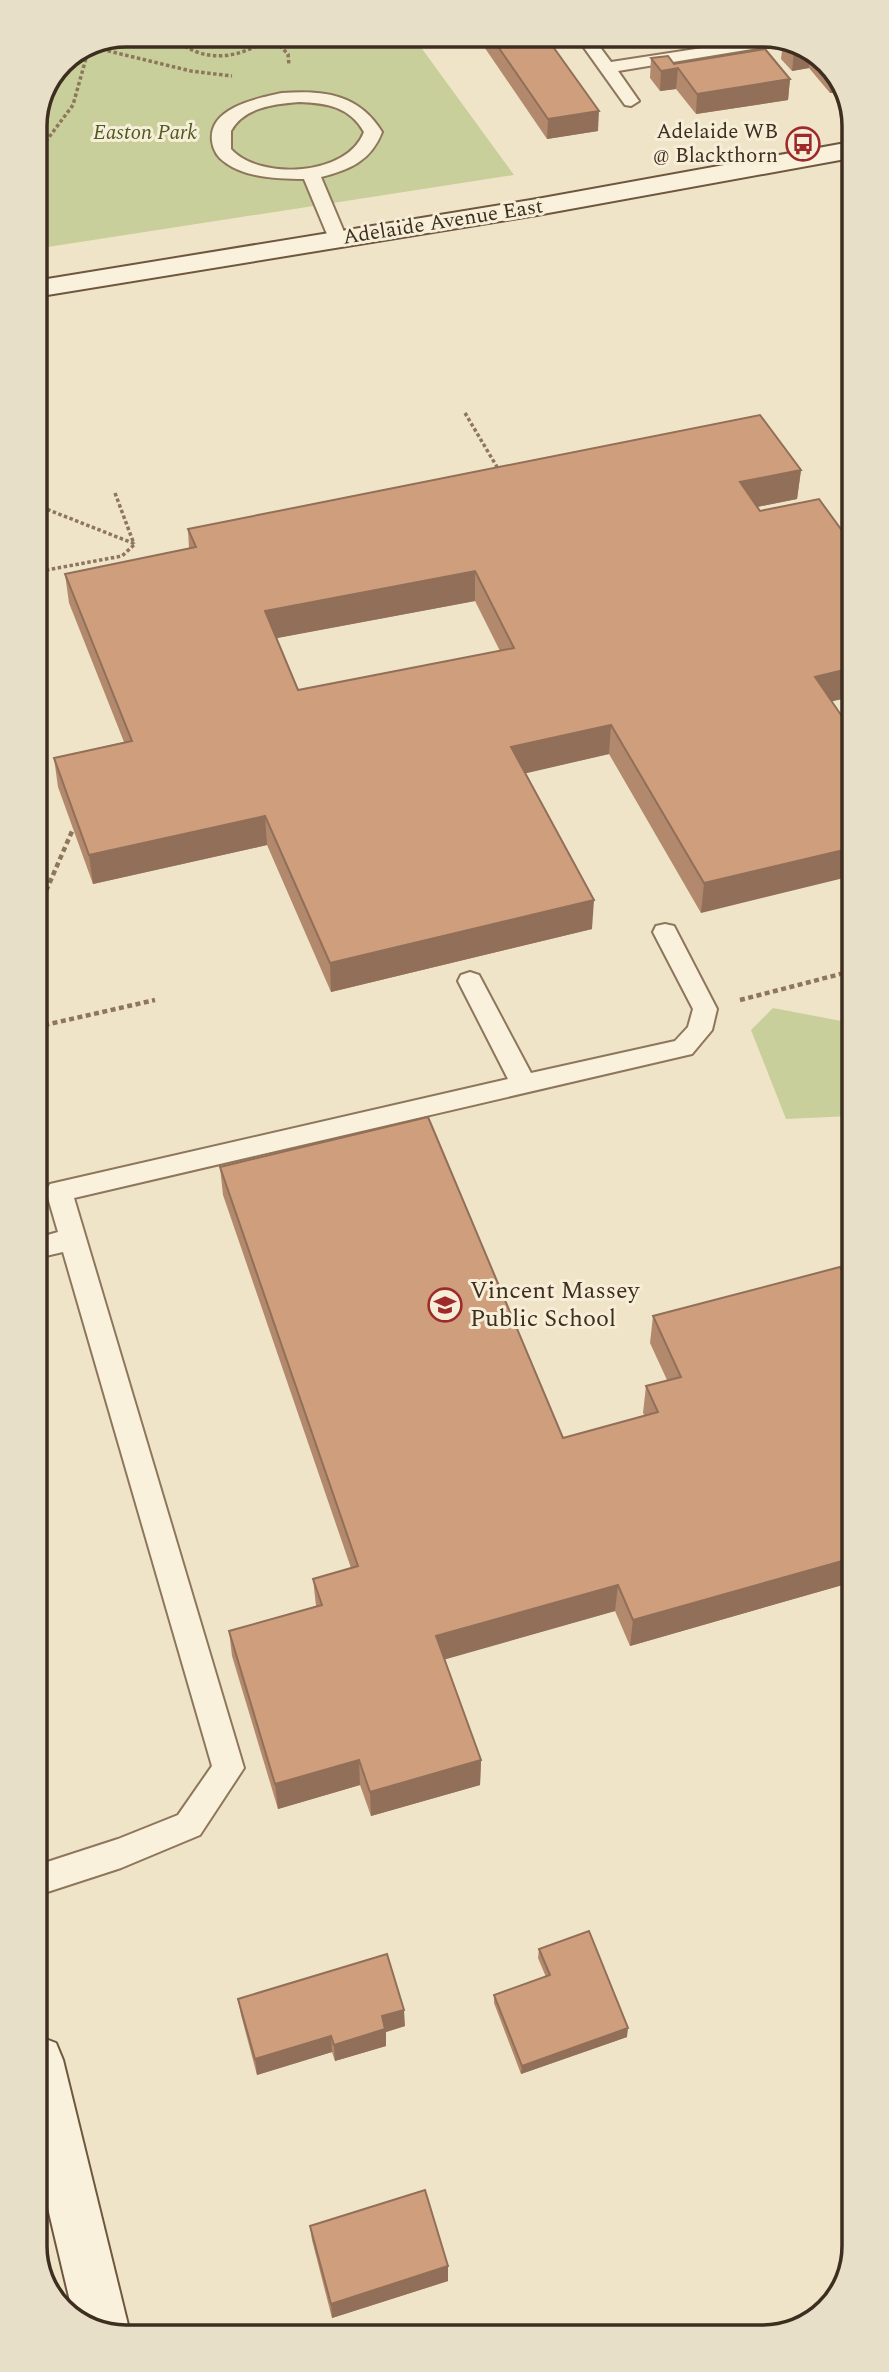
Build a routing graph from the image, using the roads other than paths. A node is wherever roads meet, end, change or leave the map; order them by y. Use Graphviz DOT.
graph roads {
  1 [pos="592,47"];
  2 [pos="743,47"];
  3 [pos="608,68"];
  4 [pos="631,100"];
  5 [pos="842,152"];
  6 [pos="311,174"];
  7 [pos="338,239"];
  8 [pos="47,287"];
  9 [pos="665,932"];
  10 [pos="471,981"];
  11 [pos="524,1084"];
  12 [pos="72,1239"];
  13 [pos="47,1245"];
  14 [pos="47,1877"];
  15 [pos="47,2097"];
  16 [pos="101,2320"];
  1 -- 3 [label="lane"];
  2 -- 3 [label="lane"];
  3 -- 4 [label="lane"];
  5 -- 7 [label="main road, Adelaide Avenue East"];
  6 -- 6 [label="lane"];
  6 -- 7 [label="lane"];
  7 -- 8 [label="main road, Adelaide Avenue East"];
  9 -- 11 [label="lane"];
  10 -- 11 [label="lane"];
  11 -- 12 [label="lane"];
  12 -- 13 [label="lane"];
  12 -- 14 [label="lane"];
  15 -- 16 [label="main road"];
}
